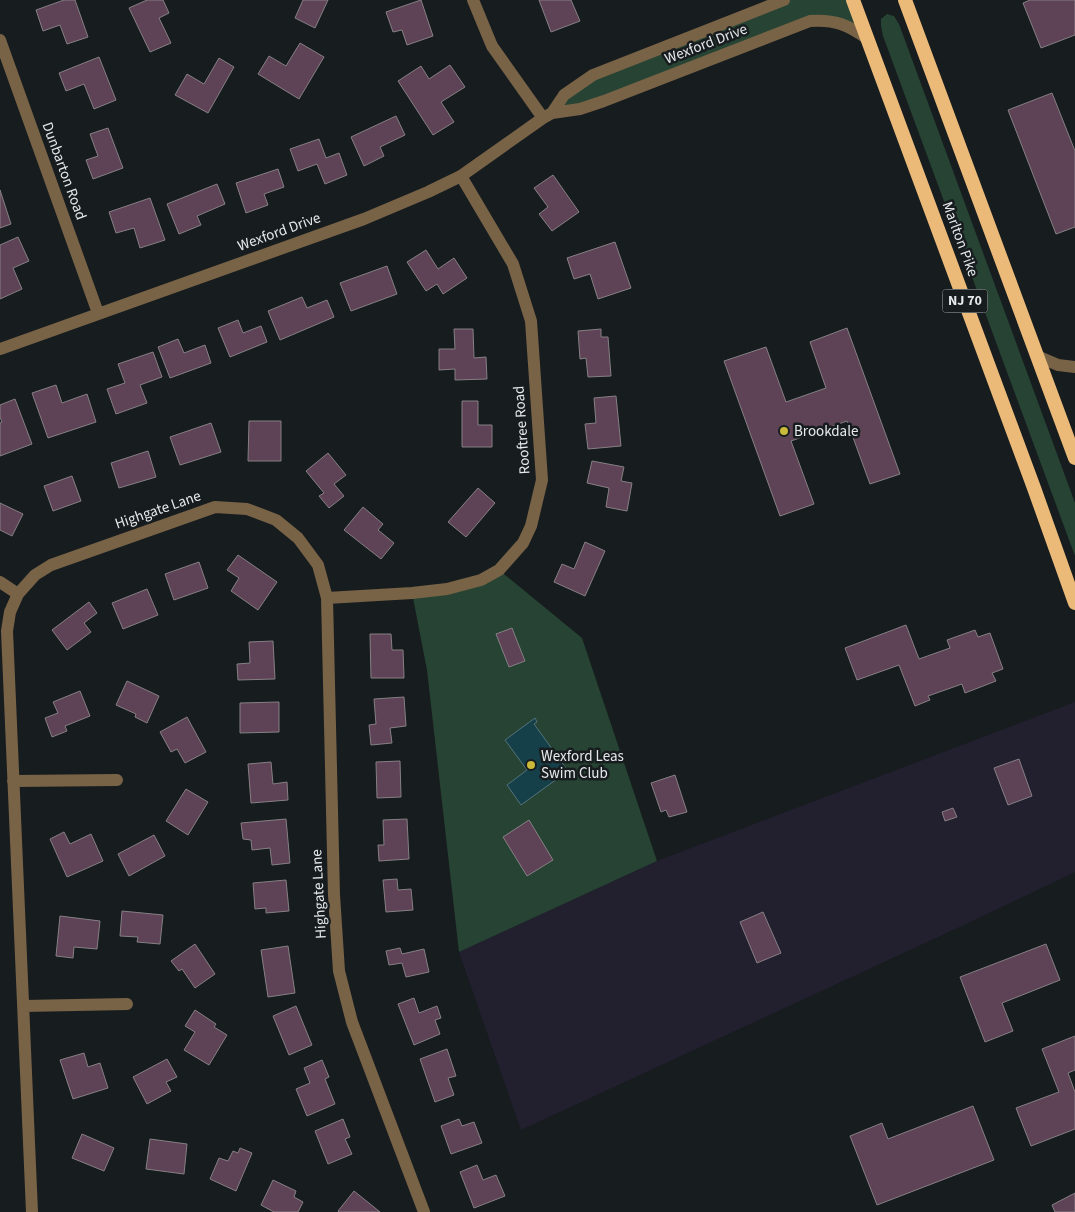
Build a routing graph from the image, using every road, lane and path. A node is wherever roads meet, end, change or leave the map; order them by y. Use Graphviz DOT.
graph roads {
  1 [pos="473,0"];
  2 [pos="784,0"];
  3 [pos="853,0"];
  4 [pos="905,0"];
  5 [pos="868,39"];
  6 [pos="0,40"];
  7 [pos="548,116"];
  8 [pos="461,176"];
  9 [pos="98,313"];
  10 [pos="0,349"];
  11 [pos="1037,356"];
  12 [pos="1075,367"];
  13 [pos="1072,436"];
  14 [pos="1075,458"];
  15 [pos="0,582"];
  16 [pos="18,594"];
  17 [pos="326,598"];
  18 [pos="1075,603"];
  19 [pos="117,780"];
  20 [pos="13,781"];
  21 [pos="127,1004"];
  22 [pos="24,1006"];
  23 [pos="32,1212"];
  24 [pos="424,1212"];
  1 -- 7 [label="street"];
  2 -- 7 [label="street, Wexford Drive"];
  3 -- 5 [label="highway, Marlton Pike / NJ 70"];
  4 -- 11 [label="highway, Marlton Pike"];
  5 -- 7 [label="street, Wexford Drive"];
  5 -- 18 [label="highway, Marlton Pike / NJ 70"];
  6 -- 9 [label="street, Dunbarton Road"];
  7 -- 8 [label="street, Wexford Drive"];
  8 -- 9 [label="street, Wexford Drive"];
  8 -- 17 [label="street, Rooftree Road"];
  9 -- 10 [label="street, Wexford Drive"];
  11 -- 12 [label="street"];
  11 -- 13 [label="highway, Marlton Pike"];
  13 -- 14 [label="highway, Marlton Pike"];
  15 -- 16 [label="street"];
  16 -- 17 [label="street, Highgate Lane"];
  16 -- 20 [label="street, Highgate Lane"];
  17 -- 24 [label="street, Highgate Lane"];
  19 -- 20 [label="street"];
  20 -- 22 [label="street, Highgate Lane"];
  21 -- 22 [label="street"];
  22 -- 23 [label="street, Highgate Lane"];
}
